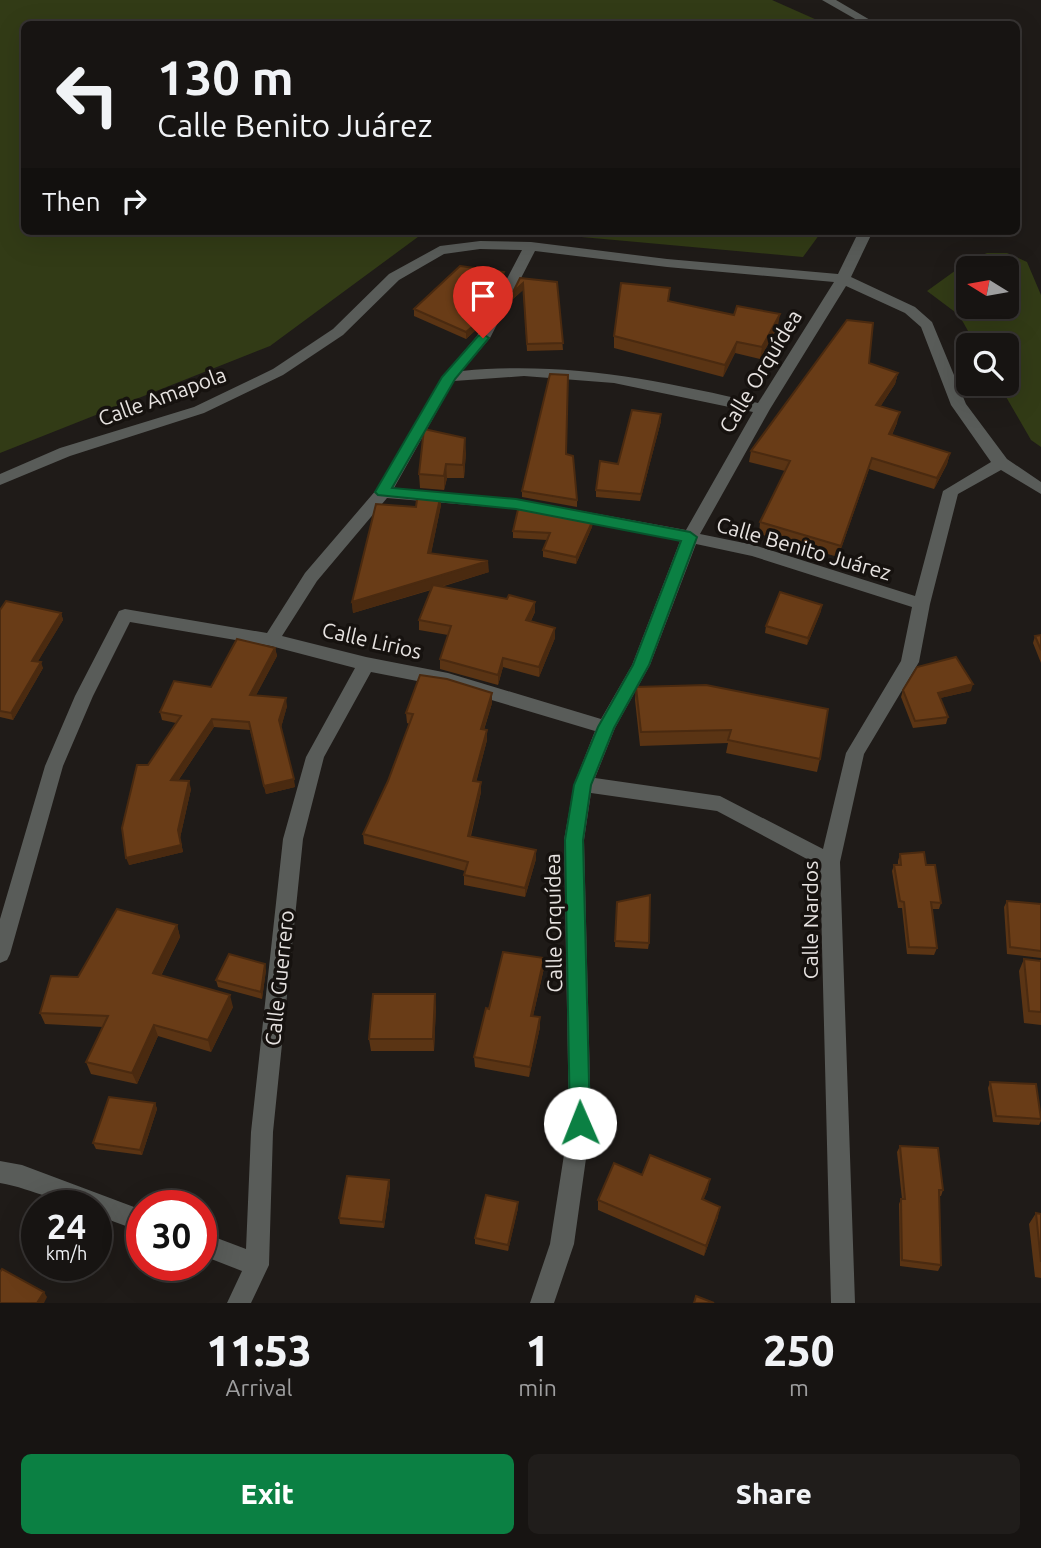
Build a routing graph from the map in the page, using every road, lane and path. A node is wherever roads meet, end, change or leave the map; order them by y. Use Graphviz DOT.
graph roads {
  1 [pos="828,0"];
  2 [pos="866,21"];
  3 [pos="864,235"];
  4 [pos="531,246"];
  5 [pos="843,279"];
  6 [pos="449,377"];
  7 [pos="762,409"];
  8 [pos="1001,463"];
  9 [pos="0,480"];
  10 [pos="1041,489"];
  11 [pos="383,492"];
  12 [pos="690,537"];
  13 [pos="921,604"];
  14 [pos="271,640"];
  15 [pos="366,664"];
  16 [pos="606,727"];
  17 [pos="583,785"];
  18 [pos="830,862"];
  19 [pos="0,954"];
  20 [pos="0,1172"];
  21 [pos="126,1215"];
  22 [pos="217,1250"];
  23 [pos="257,1265"];
  24 [pos="239,1303"];
  25 [pos="542,1303"];
  26 [pos="843,1303"];
  1 -- 2 [label="street"];
  3 -- 5 [label="street, Calle Orquídea"];
  4 -- 5 [label="street, Calle Amapola"];
  4 -- 6 [label="street"];
  4 -- 9 [label="street, Calle Amapola"];
  5 -- 7 [label="street, Calle Orquídea"];
  5 -- 8 [label="street, Calle Amapola"];
  6 -- 7 [label="street"];
  6 -- 11 [label="street"];
  7 -- 12 [label="street, Calle Orquídea"];
  8 -- 10 [label="street"];
  8 -- 13 [label="street, Calle Nardos"];
  11 -- 12 [label="street, Calle Benito Juárez"];
  11 -- 14 [label="street"];
  12 -- 13 [label="street, Calle Benito Juárez"];
  12 -- 16 [label="street, Calle Orquídea"];
  13 -- 18 [label="street, Calle Nardos"];
  14 -- 15 [label="street, Calle Lirios"];
  14 -- 19 [label="street, Calle Lirios"];
  15 -- 16 [label="street, Calle Lirios"];
  15 -- 23 [label="street, Calle Guerrero"];
  16 -- 17 [label="street, Calle Orquídea"];
  17 -- 18 [label="street"];
  17 -- 25 [label="street, Calle Orquídea"];
  18 -- 26 [label="street, Calle Nardos"];
  20 -- 21 [label="street"];
  22 -- 23 [label="street"];
  23 -- 24 [label="street, Calle Guerrero"];
}
